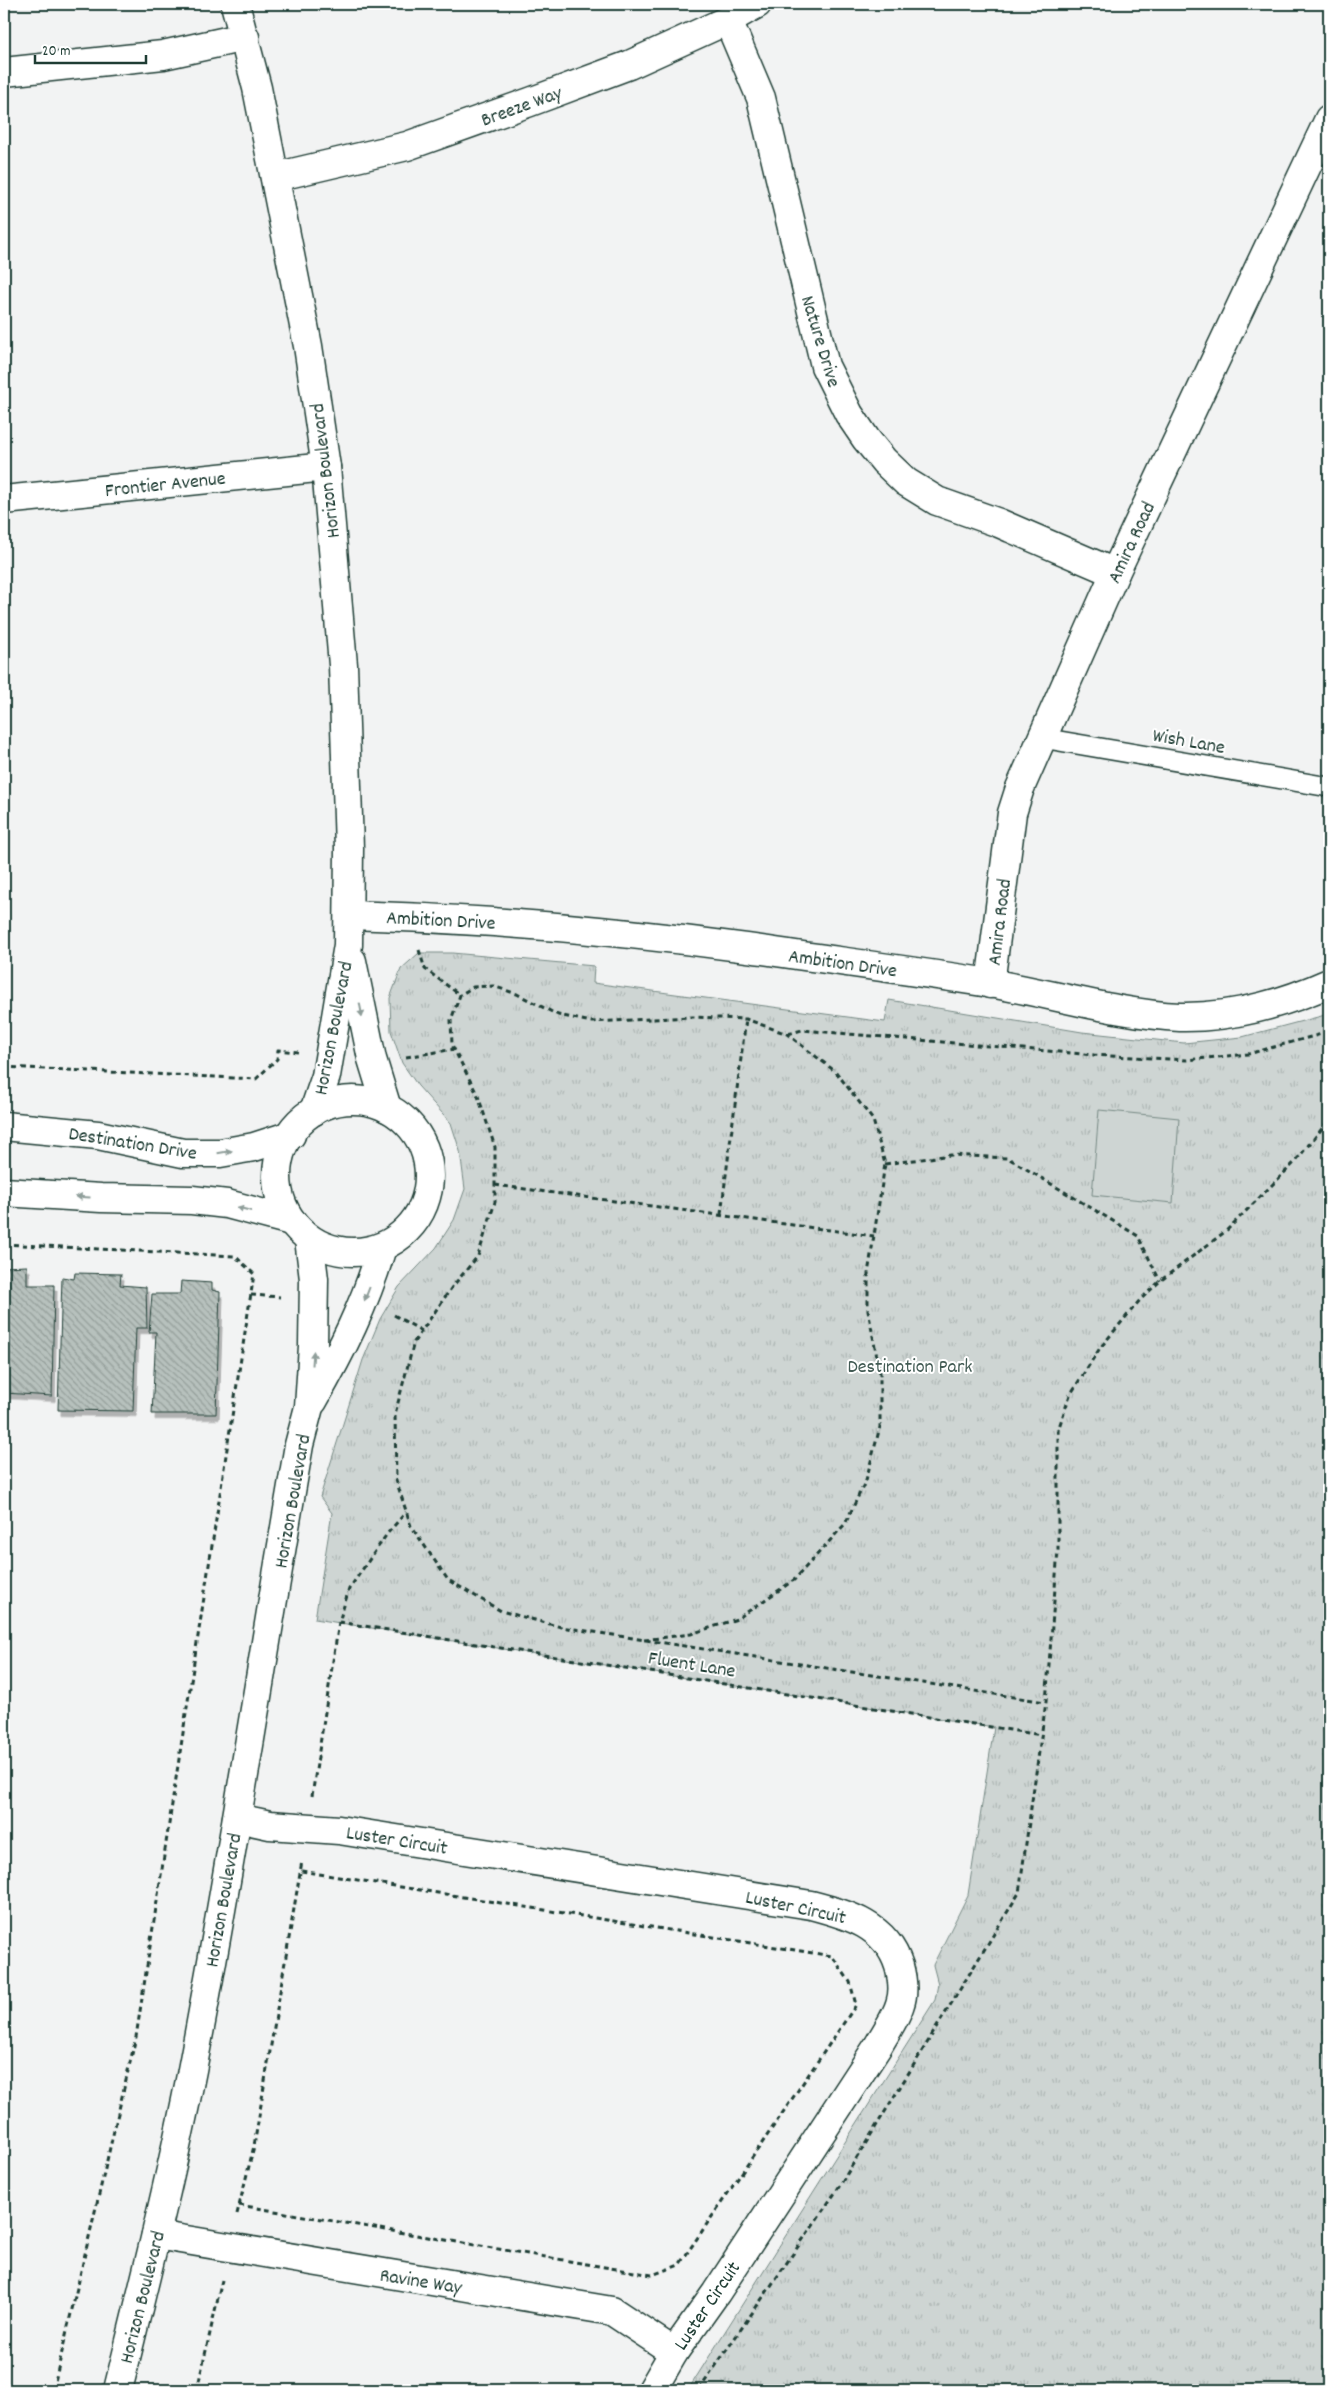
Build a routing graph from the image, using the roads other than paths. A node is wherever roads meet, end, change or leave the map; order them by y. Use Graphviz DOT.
graph roads {
  1 [pos="235,4"];
  2 [pos="757,4"];
  3 [pos="728,20"];
  4 [pos="245,37"];
  5 [pos="4,72"];
  6 [pos="1329,119"];
  7 [pos="275,177"];
  8 [pos="326,467"];
  9 [pos="4,500"];
  10 [pos="1115,574"];
  11 [pos="1042,738"];
  12 [pos="1329,787"];
  13 [pos="350,915"];
  14 [pos="348,945"];
  15 [pos="990,984"];
  16 [pos="1329,984"];
  17 [pos="388,1108"];
  18 [pos="314,1111"];
  19 [pos="4,1126"];
  20 [pos="291,1134"];
  21 [pos="4,1192"];
  22 [pos="300,1230"];
  23 [pos="382,1248"];
  24 [pos="310,1407"];
  25 [pos="237,1818"];
  26 [pos="156,2235"];
  27 [pos="674,2352"];
  28 [pos="118,2390"];
  29 [pos="652,2390"];
  1 -- 4 [label="street, Horizon Boulevard"];
  2 -- 3 [label="street, Breeze Way"];
  3 -- 7 [label="street, Breeze Way"];
  3 -- 10 [label="street, Nature Drive"];
  4 -- 5 [label="street"];
  4 -- 7 [label="street, Horizon Boulevard"];
  6 -- 10 [label="street, Amira Road"];
  7 -- 8 [label="street, Horizon Boulevard"];
  8 -- 9 [label="street, Frontier Avenue"];
  8 -- 13 [label="street, Horizon Boulevard"];
  10 -- 11 [label="street, Amira Road"];
  11 -- 12 [label="lane, Wish Lane"];
  11 -- 15 [label="street, Amira Road"];
  13 -- 14 [label="street, Horizon Boulevard"];
  13 -- 15 [label="street, Ambition Drive"];
  14 -- 17 [label="street, Horizon Boulevard, one-way"];
  14 -- 18 [label="street, Horizon Boulevard"];
  15 -- 16 [label="street, Ambition Drive"];
  17 -- 18 [label="street"];
  17 -- 23 [label="street"];
  18 -- 20 [label="street"];
  19 -- 20 [label="street, Destination Drive, one-way"];
  20 -- 22 [label="street"];
  22 -- 21 [label="street, one-way"];
  22 -- 23 [label="street"];
  24 -- 22 [label="street, Horizon Boulevard, one-way"];
  23 -- 24 [label="street, Horizon Boulevard, one-way"];
  24 -- 25 [label="street, Horizon Boulevard"];
  25 -- 26 [label="street, Horizon Boulevard"];
  25 -- 27 [label="street, Luster Circuit"];
  26 -- 27 [label="street, Ravine Way"];
  26 -- 28 [label="street, Horizon Boulevard"];
  27 -- 29 [label="street, Luster Circuit"];
}
